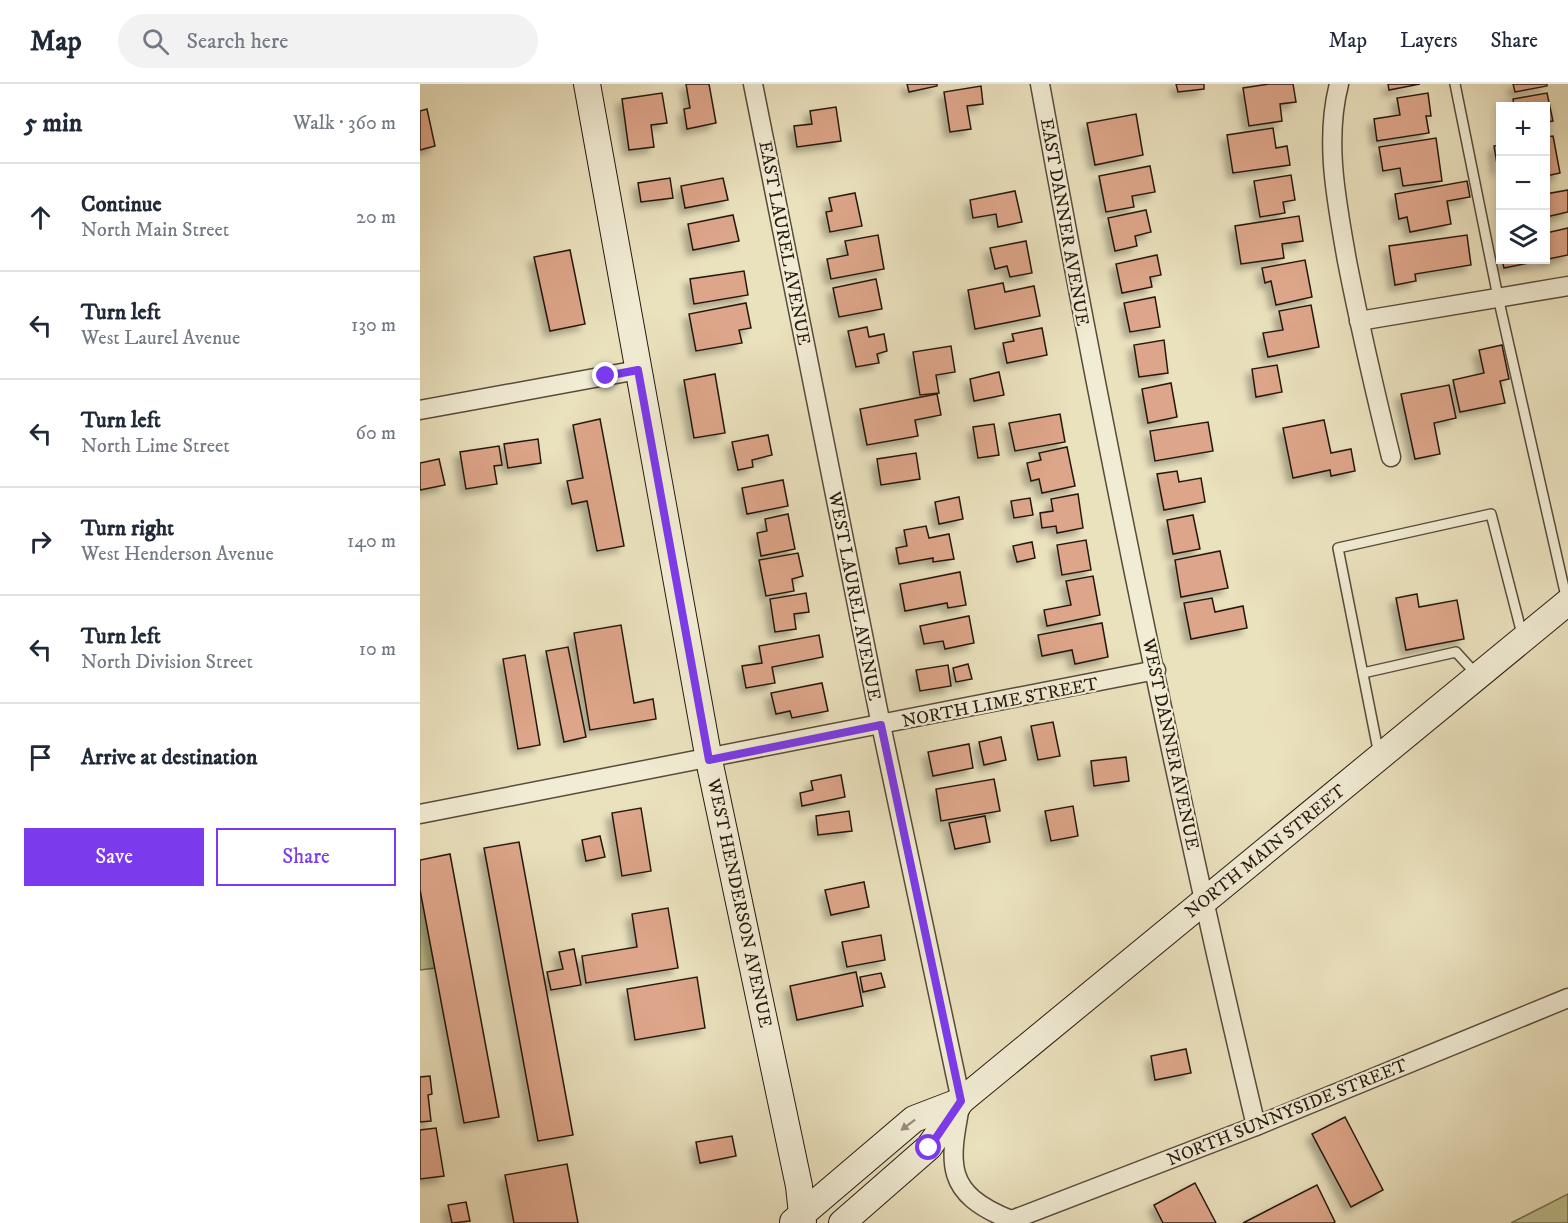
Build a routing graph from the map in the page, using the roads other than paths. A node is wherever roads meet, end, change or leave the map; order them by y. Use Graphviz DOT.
graph roads {
  1 [pos="587,84"];
  2 [pos="753,84"];
  3 [pos="1040,84"];
  4 [pos="1339,84"];
  5 [pos="1455,84"];
  6 [pos="1568,286"];
  7 [pos="1498,297"];
  8 [pos="1359,321"];
  9 [pos="1090,361"];
  10 [pos="638,370"];
  11 [pos="817,403"];
  12 [pos="420,410"];
  13 [pos="1391,458"];
  14 [pos="1568,602"];
  15 [pos="1524,638"];
  16 [pos="1156,670"];
  17 [pos="1363,673"];
  18 [pos="1478,676"];
  19 [pos="881,725"];
  20 [pos="1379,757"];
  21 [pos="709,760"];
  22 [pos="420,814"];
  23 [pos="1203,902"];
  24 [pos="1568,998"];
  25 [pos="961,1101"];
  26 [pos="1256,1126"];
  27 [pos="799,1220"];
  28 [pos="1007,1221"];
  29 [pos="842,1223"];
  1 -- 10 [label="main road, WEST HENDERSON AVENUE"];
  2 -- 11 [label="street, EAST LAUREL AVENUE"];
  3 -- 9 [label="street, EAST DANNER AVENUE"];
  4 -- 8 [label="street"];
  5 -- 7 [label="lane"];
  6 -- 7 [label="street"];
  7 -- 8 [label="street"];
  7 -- 14 [label="lane"];
  8 -- 13 [label="street"];
  9 -- 16 [label="street, WEST DANNER AVENUE"];
  10 -- 12 [label="street"];
  10 -- 21 [label="main road, WEST HENDERSON AVENUE"];
  11 -- 19 [label="street, WEST LAUREL AVENUE"];
  14 -- 15 [label="main road, NORTH MAIN STREET"];
  15 -- 17 [label="lane"];
  15 -- 18 [label="main road, NORTH MAIN STREET"];
  16 -- 19 [label="street, NORTH LIME STREET"];
  16 -- 23 [label="street, WEST DANNER AVENUE"];
  17 -- 18 [label="lane"];
  17 -- 20 [label="lane"];
  18 -- 20 [label="main road, NORTH MAIN STREET"];
  19 -- 21 [label="street, NORTH LIME STREET"];
  19 -- 25 [label="street, WEST LAUREL AVENUE"];
  20 -- 23 [label="main road, NORTH MAIN STREET"];
  21 -- 22 [label="street, NORTH LIME STREET"];
  21 -- 27 [label="main road, WEST HENDERSON AVENUE"];
  23 -- 25 [label="main road, NORTH MAIN STREET"];
  23 -- 26 [label="street, WEST DANNER AVENUE"];
  24 -- 26 [label="street, NORTH SUNNYSIDE STREET"];
  25 -- 27 [label="main road, NORTH MAIN STREET, one-way"];
  25 -- 28 [label="street, WEST LAUREL AVENUE"];
  25 -- 29 [label="main road, NORTH MAIN STREET"];
  26 -- 28 [label="street, NORTH SUNNYSIDE STREET"];
}
